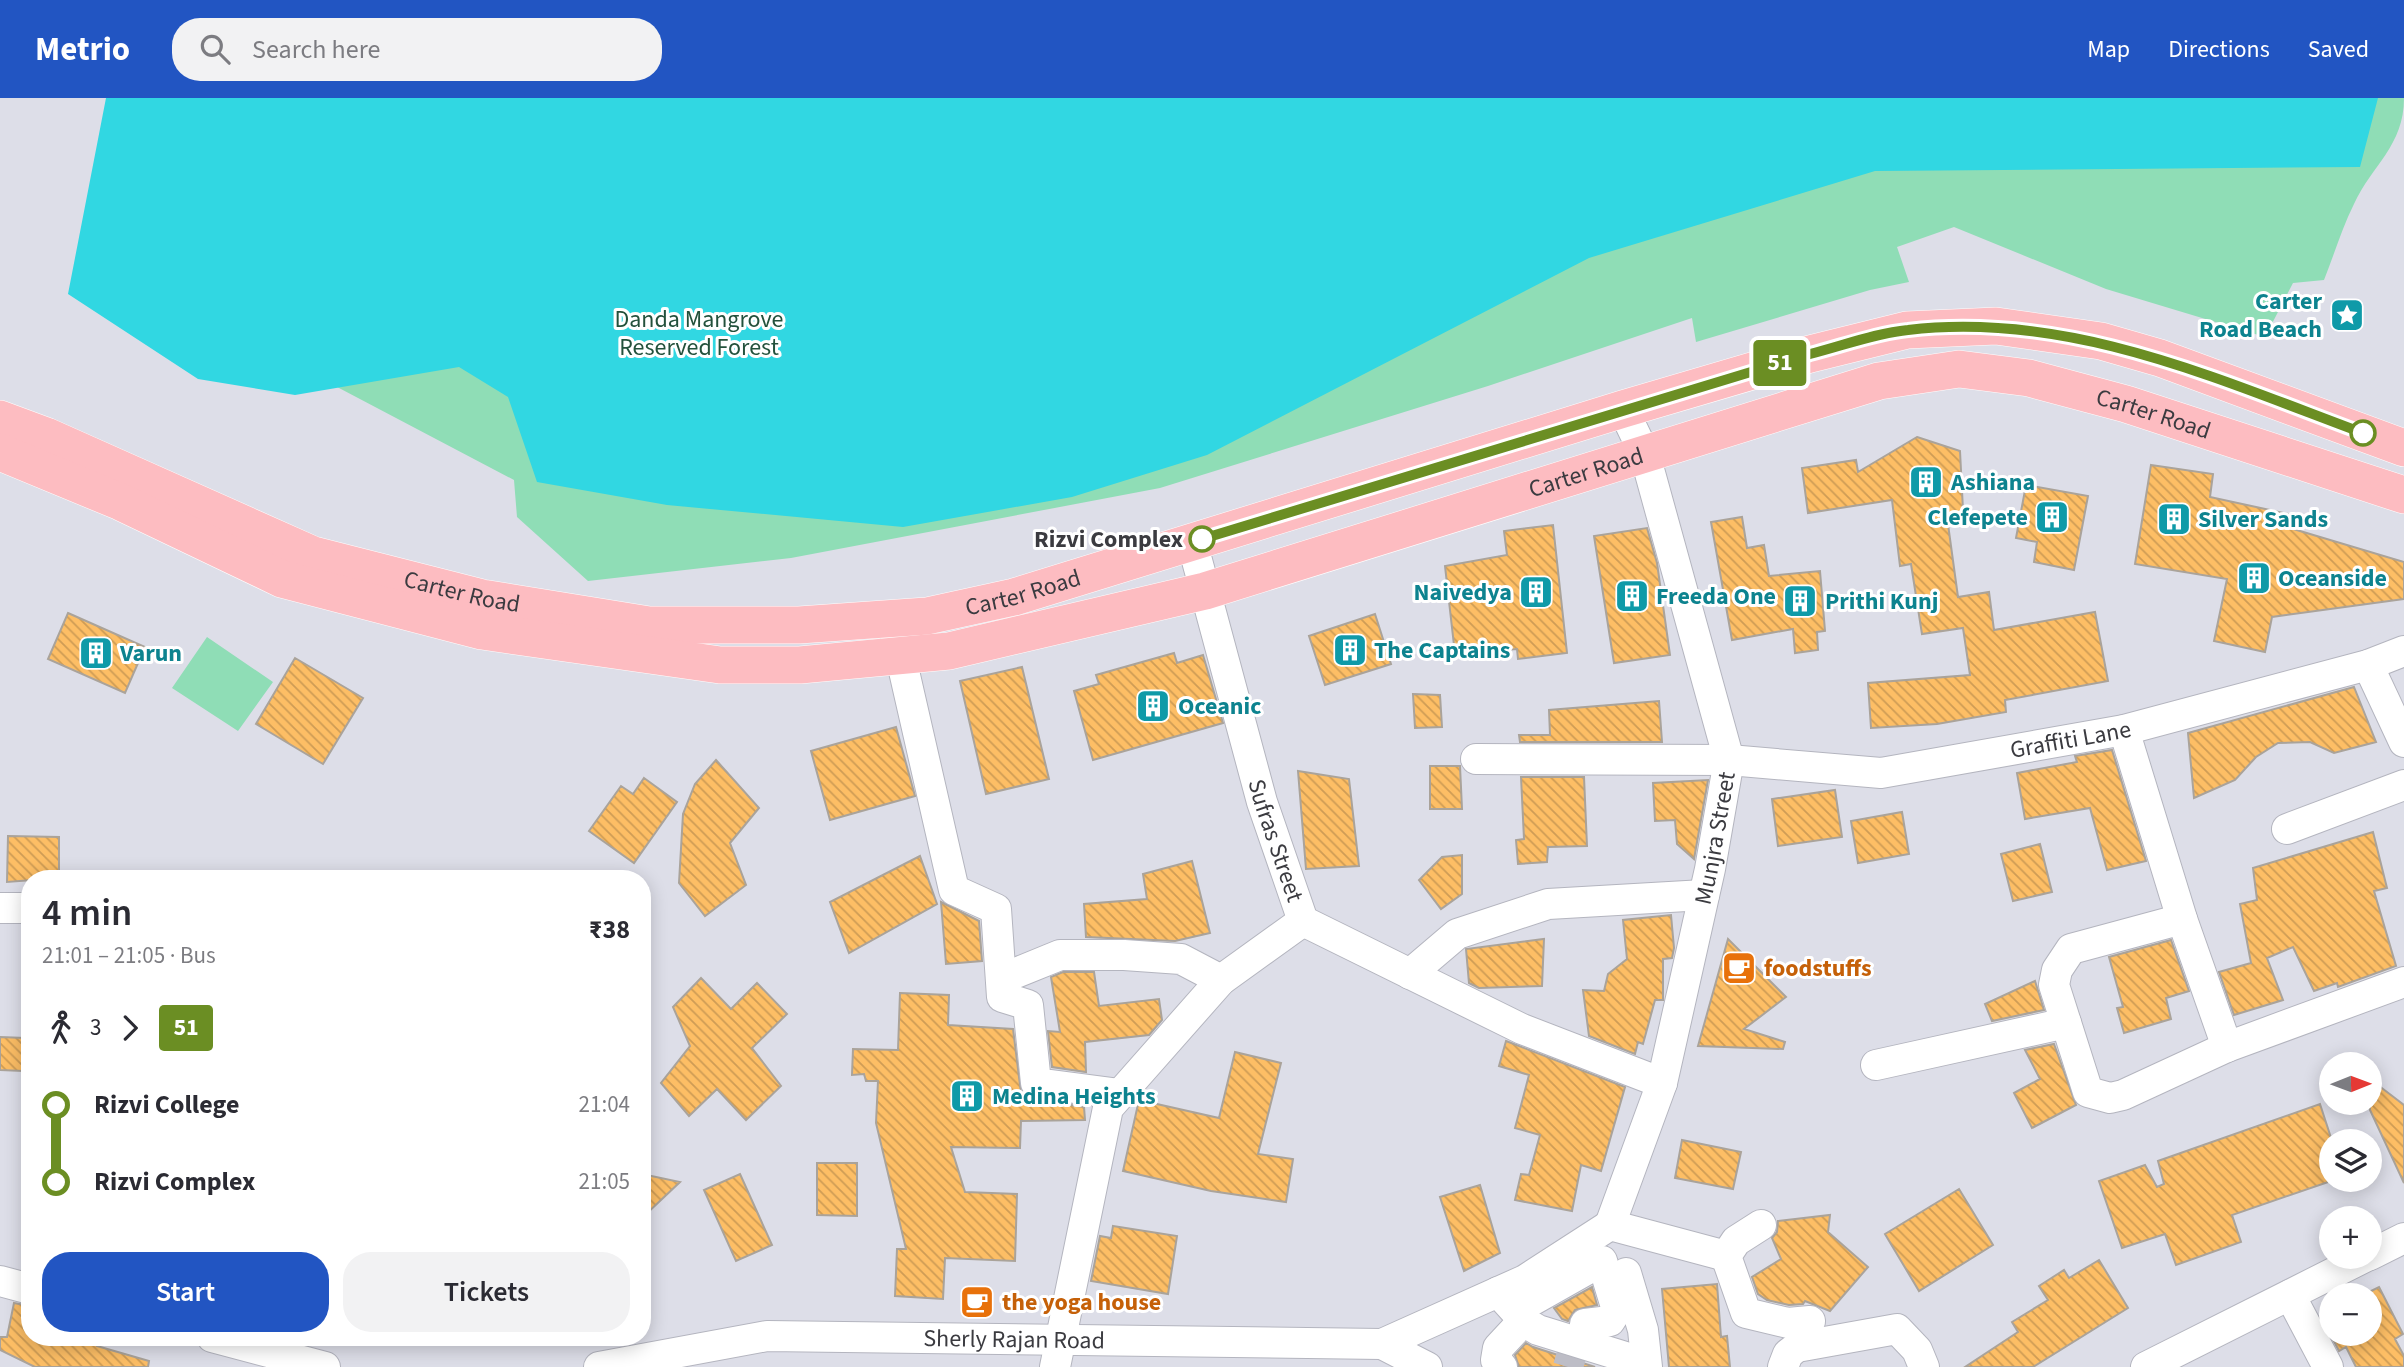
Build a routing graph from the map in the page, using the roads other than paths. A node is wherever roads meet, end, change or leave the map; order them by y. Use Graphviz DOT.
graph roads {
  1 [pos="1623,409"];
  2 [pos="0,419"];
  3 [pos="2404,448"];
  4 [pos="0,452"];
  5 [pos="1644,455"];
  6 [pos="2404,495"];
  7 [pos="1192,542"];
  8 [pos="1205,591"];
  9 [pos="894,618"];
  10 [pos="2404,651"];
  11 [pos="899,657"];
  12 [pos="2368,665"];
  13 [pos="2124,730"];
  14 [pos="2404,742"];
  15 [pos="1476,759"];
  16 [pos="1729,760"];
  17 [pos="2404,785"];
  18 [pos="2287,829"];
  19 [pos="1704,895"];
  20 [pos="0,908"];
  21 [pos="21,908"];
  22 [pos="2182,919"];
  23 [pos="1303,921"];
  24 [pos="1410,974"];
  25 [pos="1001,979"];
  26 [pos="1221,980"];
  27 [pos="2404,982"];
  28 [pos="2066,1023"];
  29 [pos="2227,1047"];
  30 [pos="1876,1065"];
  31 [pos="1661,1083"];
  32 [pos="1120,1094"];
  33 [pos="1762,1225"];
  34 [pos="2404,1238"];
  35 [pos="1613,1240"];
  36 [pos="2382,1249"];
  37 [pos="1726,1256"];
  38 [pos="2342,1269"];
  39 [pos="0,1281"];
  40 [pos="21,1287"];
  41 [pos="2290,1295"];
  42 [pos="1532,1303"];
  43 [pos="1811,1321"];
  44 [pos="1578,1337"];
  45 [pos="1382,1344"];
  46 [pos="246,1346"];
  47 [pos="1057,1352"];
  48 [pos="2190,1357"];
  49 [pos="1499,1366"];
  50 [pos="325,1367"];
  51 [pos="599,1367"];
  52 [pos="1427,1367"];
  53 [pos="1636,1367"];
  54 [pos="1647,1367"];
  55 [pos="1783,1367"];
  56 [pos="1924,1367"];
  57 [pos="2146,1367"];
  58 [pos="2328,1367"];
  1 -- 3 [label="main road, Carter Road"];
  1 -- 5 [label="street, Munjra Street"];
  1 -- 7 [label="main road, Carter Road"];
  2 -- 9 [label="main road, Carter Road"];
  4 -- 11 [label="main road, Carter Road"];
  5 -- 6 [label="main road, Carter Road"];
  5 -- 8 [label="main road, Carter Road"];
  5 -- 16 [label="street, Munjra Street"];
  7 -- 8 [label="street, Sufras Street"];
  7 -- 9 [label="main road, Carter Road"];
  8 -- 11 [label="main road, Carter Road"];
  8 -- 23 [label="street, Sufras Street"];
  9 -- 11 [label="street"];
  10 -- 12 [label="street, Graffiti Lane"];
  11 -- 25 [label="street"];
  12 -- 13 [label="street, Graffiti Lane"];
  12 -- 14 [label="street"];
  13 -- 16 [label="street, Graffiti Lane"];
  13 -- 22 [label="street"];
  15 -- 16 [label="street, Graffiti Lane"];
  16 -- 19 [label="street, Munjra Street"];
  17 -- 18 [label="street"];
  19 -- 24 [label="street"];
  19 -- 31 [label="street, Munjra Street"];
  20 -- 21 [label="street"];
  22 -- 28 [label="street"];
  22 -- 29 [label="street"];
  23 -- 24 [label="street, Sufras Street"];
  23 -- 26 [label="street"];
  24 -- 31 [label="street, Sufras Street"];
  25 -- 26 [label="street"];
  25 -- 32 [label="street"];
  26 -- 32 [label="street"];
  27 -- 29 [label="street"];
  28 -- 29 [label="street"];
  28 -- 30 [label="street"];
  31 -- 35 [label="street, Munjra Street"];
  32 -- 47 [label="street"];
  33 -- 37 [label="street"];
  34 -- 36 [label="street"];
  35 -- 37 [label="street"];
  35 -- 42 [label="street"];
  35 -- 44 [label="street"];
  35 -- 54 [label="street"];
  37 -- 43 [label="street"];
  38 -- 41 [label="street"];
  39 -- 40 [label="street"];
  41 -- 48 [label="street"];
  41 -- 58 [label="street"];
  42 -- 44 [label="street"];
  42 -- 45 [label="street"];
  42 -- 49 [label="street"];
  44 -- 53 [label="street"];
  45 -- 47 [label="street, Sherly Rajan Road"];
  45 -- 52 [label="street, Sherly Rajan Road"];
  46 -- 50 [label="street"];
  47 -- 51 [label="street, Sherly Rajan Road"];
  48 -- 57 [label="street"];
  55 -- 56 [label="street"];
}
